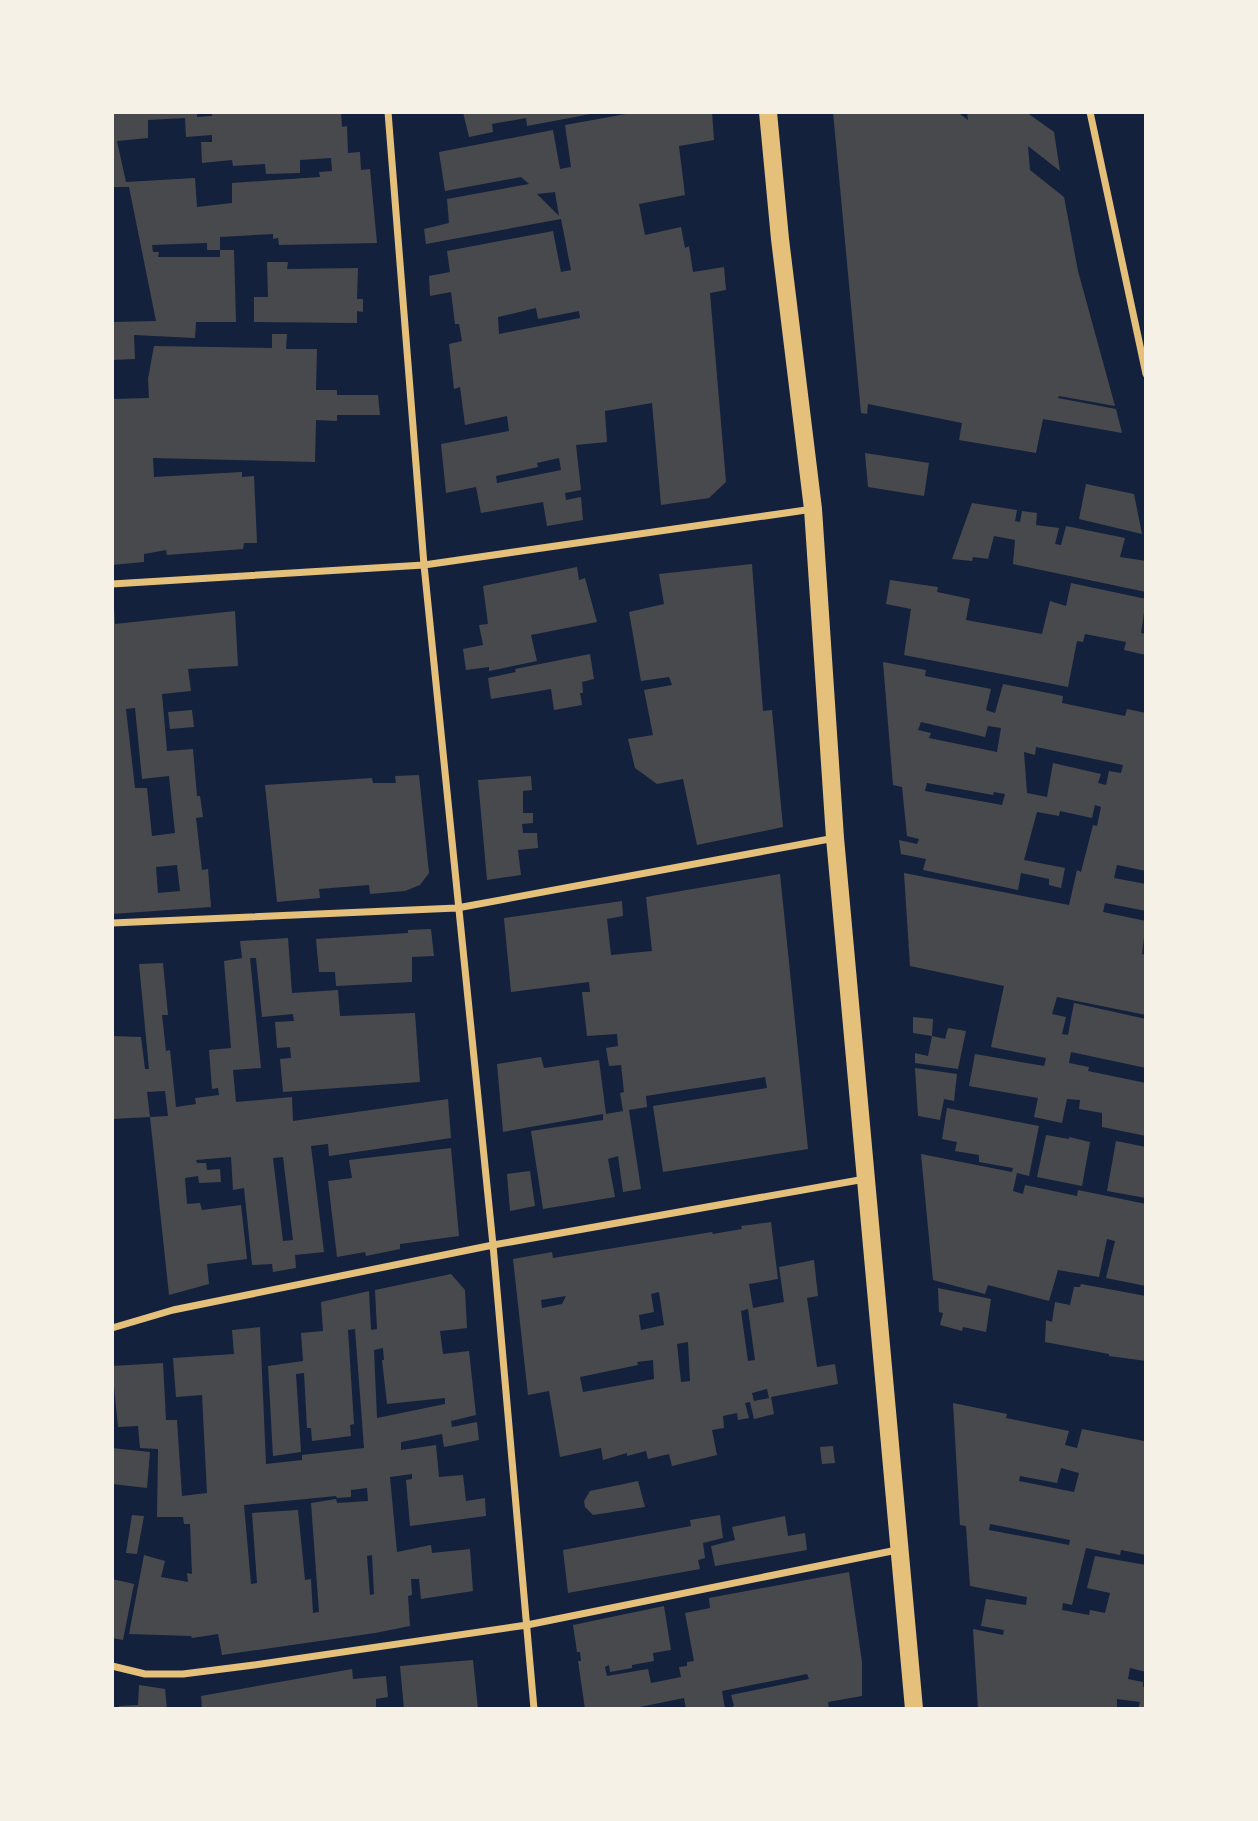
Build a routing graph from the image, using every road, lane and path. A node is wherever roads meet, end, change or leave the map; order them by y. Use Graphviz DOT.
graph roads {
  1 [pos="388,112"];
  2 [pos="768,112"];
  3 [pos="1090,112"];
  4 [pos="1146,374"];
  5 [pos="813,509"];
  6 [pos="424,565"];
  7 [pos="112,584"];
  8 [pos="835,838"];
  9 [pos="457,908"];
  10 [pos="112,923"];
  11 [pos="866,1178"];
  12 [pos="493,1245"];
  13 [pos="112,1328"];
  14 [pos="900,1549"];
  15 [pos="527,1625"];
  16 [pos="112,1666"];
  17 [pos="534,1709"];
  18 [pos="914,1709"];
  1 -- 6 [label="street"];
  2 -- 5 [label="main road"];
  3 -- 4 [label="street"];
  5 -- 6 [label="street"];
  5 -- 8 [label="main road"];
  6 -- 7 [label="street"];
  6 -- 9 [label="street"];
  8 -- 9 [label="street"];
  8 -- 11 [label="main road"];
  9 -- 10 [label="street"];
  9 -- 12 [label="street"];
  11 -- 12 [label="street"];
  11 -- 14 [label="main road"];
  12 -- 13 [label="street"];
  12 -- 15 [label="street"];
  14 -- 15 [label="street"];
  14 -- 18 [label="main road"];
  15 -- 16 [label="street"];
  15 -- 17 [label="street"];
}
